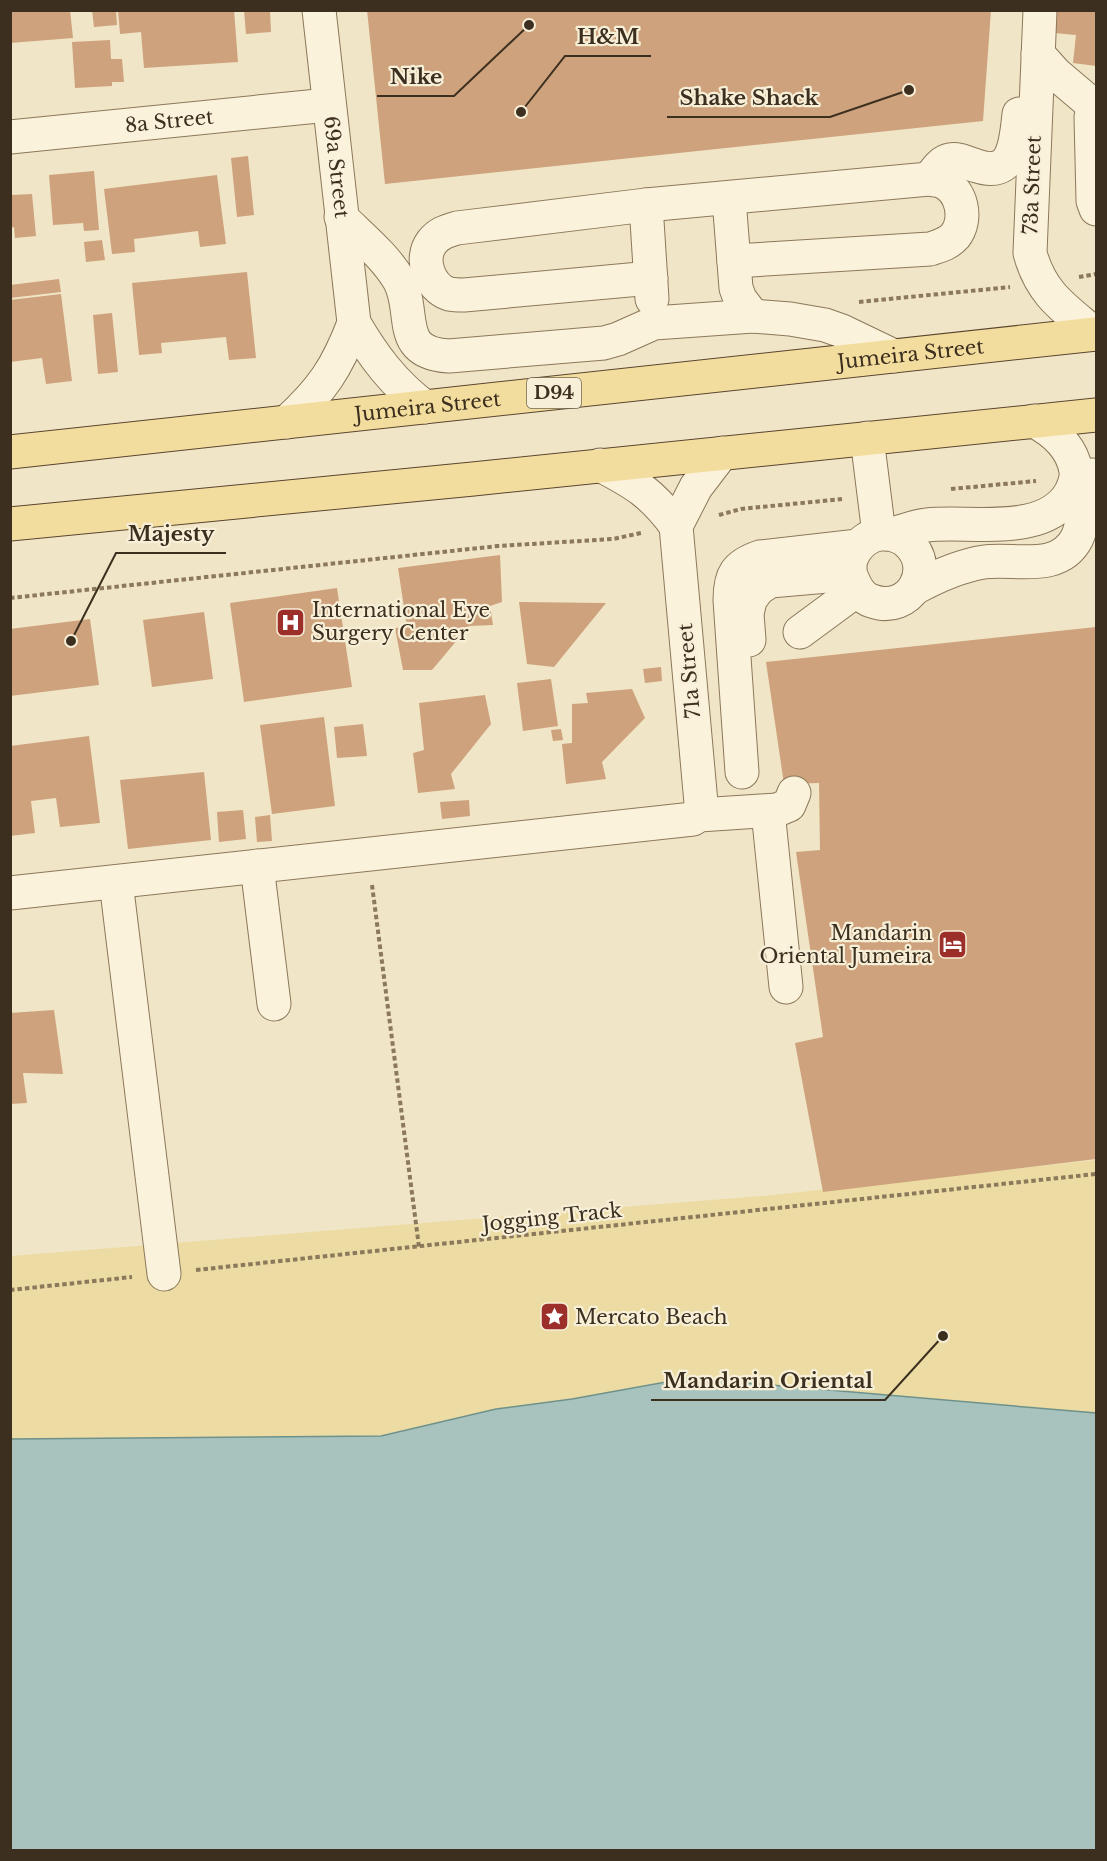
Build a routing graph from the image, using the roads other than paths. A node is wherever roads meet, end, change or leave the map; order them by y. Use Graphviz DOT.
graph roads {
  1 [pos="319,10"];
  2 [pos="1039,10"];
  3 [pos="1038,54"];
  4 [pos="1095,104"];
  5 [pos="328,105"];
  6 [pos="10,137"];
  7 [pos="929,179"];
  8 [pos="729,199"];
  9 [pos="646,205"];
  10 [pos="1096,209"];
  11 [pos="341,217"];
  12 [pos="734,261"];
  13 [pos="651,278"];
  14 [pos="753,316"];
  15 [pos="354,323"];
  16 [pos="654,323"];
  17 [pos="1096,334"];
  18 [pos="894,356"];
  19 [pos="425,407"];
  20 [pos="1096,415"];
  21 [pos="1034,421"];
  22 [pos="287,422"];
  23 [pos="867,438"];
  24 [pos="10,452"];
  25 [pos="722,453"];
  26 [pos="600,465"];
  27 [pos="1087,471"];
  28 [pos="1069,516"];
  29 [pos="10,524"];
  30 [pos="676,526"];
  31 [pos="867,556"];
  32 [pos="915,588"];
  33 [pos="800,632"];
  34 [pos="750,772"];
  35 [pos="699,815"];
  36 [pos="257,866"];
  37 [pos="116,882"];
  38 [pos="10,893"];
  39 [pos="786,987"];
  40 [pos="274,1004"];
  41 [pos="164,1274"];
  1 -- 5 [label="street, 69a Street"];
  2 -- 3 [label="street, 73a Street"];
  2 -- 7 [label="street"];
  3 -- 4 [label="street"];
  3 -- 17 [label="street, 73a Street"];
  4 -- 10 [label="street"];
  5 -- 6 [label="street, 8a Street"];
  5 -- 11 [label="street, 69a Street"];
  7 -- 8 [label="street"];
  7 -- 12 [label="street"];
  8 -- 9 [label="street"];
  8 -- 12 [label="street"];
  9 -- 13 [label="street"];
  9 -- 13 [label="street"];
  11 -- 15 [label="street, 69a Street"];
  11 -- 16 [label="street"];
  12 -- 14 [label="street"];
  13 -- 16 [label="street"];
  14 -- 16 [label="street"];
  14 -- 18 [label="street"];
  15 -- 19 [label="street, 69a Street"];
  15 -- 22 [label="street, 69a Street"];
  17 -- 18 [label="main road, Jumeira Street / D94"];
  18 -- 19 [label="main road, Jumeira Street / D94"];
  19 -- 22 [label="main road, Jumeira Street / D94"];
  20 -- 21 [label="main road"];
  21 -- 23 [label="main road"];
  21 -- 27 [label="street"];
  22 -- 24 [label="main road, Jumeira Street / D94"];
  23 -- 25 [label="main road"];
  23 -- 31 [label="street"];
  25 -- 26 [label="main road"];
  25 -- 30 [label="street"];
  26 -- 29 [label="main road"];
  26 -- 30 [label="street"];
  27 -- 28 [label="street"];
  28 -- 31 [label="street"];
  28 -- 32 [label="street"];
  30 -- 35 [label="street, 71a Street"];
  31 -- 32 [label="street"];
  31 -- 32 [label="street"];
  31 -- 33 [label="street"];
  31 -- 34 [label="street"];
  35 -- 36 [label="street"];
  35 -- 39 [label="street"];
  36 -- 37 [label="street"];
  36 -- 40 [label="street"];
  37 -- 38 [label="street"];
  37 -- 41 [label="street"];
}
